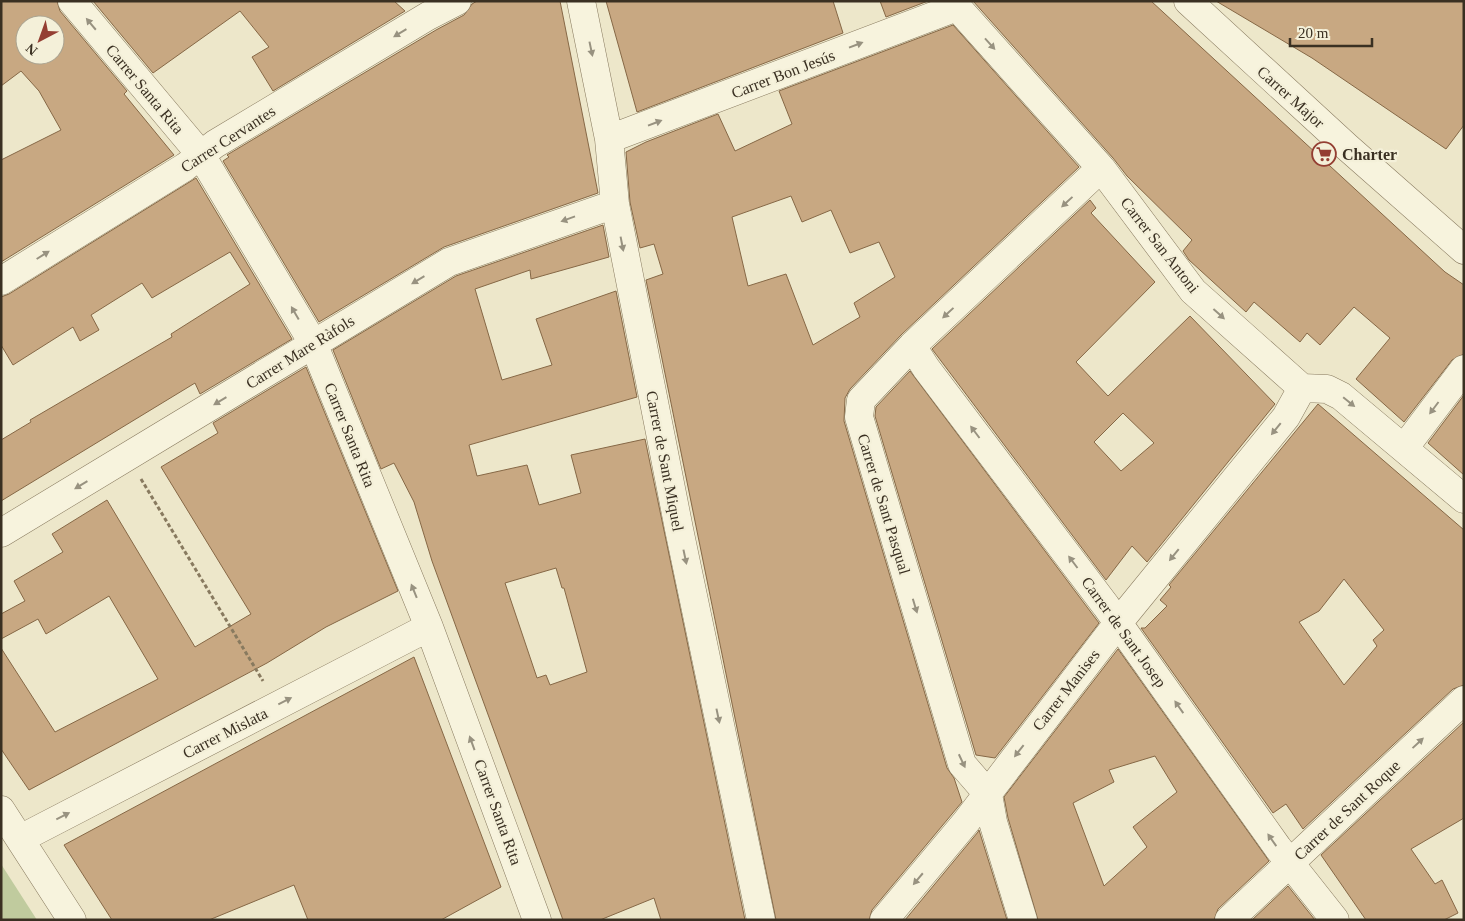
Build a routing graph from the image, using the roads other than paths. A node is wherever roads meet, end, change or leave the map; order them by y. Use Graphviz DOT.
graph roads {
  1 [pos="72,1"];
  2 [pos="458,1"];
  3 [pos="581,1"];
  4 [pos="1188,1"];
  5 [pos="957,7"];
  6 [pos="422,9"];
  7 [pos="609,139"];
  8 [pos="201,155"];
  9 [pos="1101,168"];
  10 [pos="615,204"];
  11 [pos="1464,250"];
  12 [pos="1,280"];
  13 [pos="313,343"];
  14 [pos="912,346"];
  15 [pos="1464,369"];
  16 [pos="1302,388"];
  17 [pos="1405,447"];
  18 [pos="1464,499"];
  19 [pos="1,533"];
  20 [pos="1118,623"];
  21 [pos="429,627"];
  22 [pos="1464,700"];
  23 [pos="988,794"];
  24 [pos="1,810"];
  25 [pos="20,839"];
  26 [pos="1290,863"];
  27 [pos="72,920"];
  28 [pos="537,920"];
  29 [pos="761,920"];
  30 [pos="884,920"];
  31 [pos="1023,920"];
  32 [pos="1229,920"];
  33 [pos="1335,920"];
  8 -- 1 [label="street, Carrer Santa Rita, one-way"];
  2 -- 6 [label="street, Carrer Cervantes"];
  3 -- 7 [label="street, Carrer de Sant Miquel, one-way"];
  4 -- 11 [label="street, Carrer Major"];
  7 -- 5 [label="street, Carrer Bon Jesús, one-way"];
  5 -- 9 [label="street, Carrer San Antoni, one-way"];
  6 -- 8 [label="street, Carrer Cervantes, one-way"];
  7 -- 10 [label="street, Carrer de Sant Miquel"];
  12 -- 8 [label="street, Carrer Cervantes, one-way"];
  13 -- 8 [label="street, Carrer Santa Rita, one-way"];
  9 -- 14 [label="street, Carrer de Sant Pasqual, one-way"];
  9 -- 16 [label="street, Carrer San Antoni, one-way"];
  10 -- 13 [label="street, Carrer Mare Ràfols, one-way"];
  10 -- 29 [label="street, Carrer de Sant Miquel, one-way"];
  13 -- 19 [label="street, Carrer Mare Ràfols, one-way"];
  21 -- 13 [label="street, Carrer Santa Rita, one-way"];
  20 -- 14 [label="street, Carrer de Sant Josep, one-way"];
  14 -- 23 [label="street, Carrer de Sant Pasqual, one-way"];
  15 -- 17 [label="street, one-way"];
  16 -- 17 [label="street, one-way"];
  16 -- 20 [label="street, Carrer Manises, one-way"];
  17 -- 18 [label="street"];
  20 -- 23 [label="street, Carrer Manises, one-way"];
  26 -- 20 [label="street, Carrer de Sant Josep, one-way"];
  25 -- 21 [label="street, Carrer Mislata, one-way"];
  28 -- 21 [label="street, Carrer Santa Rita, one-way"];
  26 -- 22 [label="street, Carrer de Sant Roque, one-way"];
  23 -- 30 [label="street, Carrer Manises, one-way"];
  23 -- 31 [label="street"];
  24 -- 25 [label="street"];
  25 -- 27 [label="street"];
  26 -- 32 [label="street, Carrer de Sant Roque"];
  26 -- 33 [label="street, Carrer de Sant Josep"];
}
